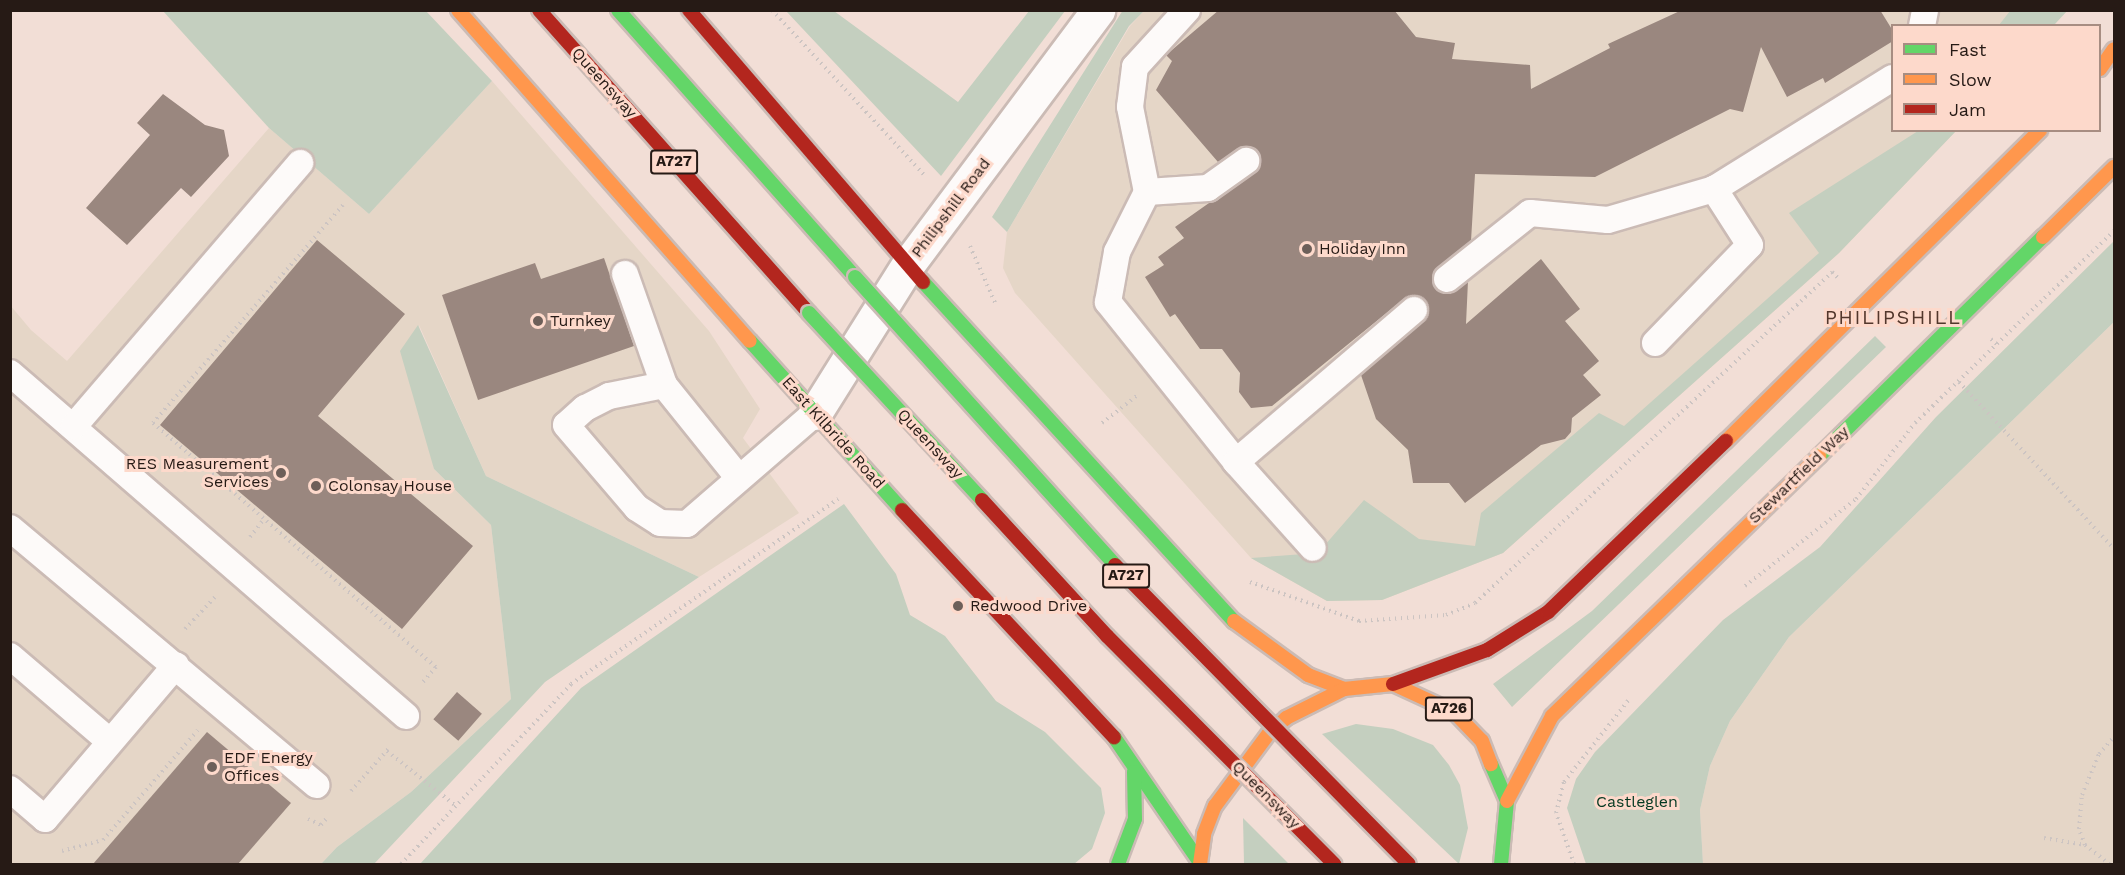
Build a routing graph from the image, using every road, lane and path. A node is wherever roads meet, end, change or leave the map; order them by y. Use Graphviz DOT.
graph roads {
  1 [pos="458,10"];
  2 [pos="539,10"];
  3 [pos="618,10"];
  4 [pos="689,10"];
  5 [pos="772,10"];
  6 [pos="1098,10"];
  7 [pos="1187,10"];
  8 [pos="2115,49"];
  9 [pos="2101,68"];
  10 [pos="1891,79"];
  11 [pos="2038,132"];
  12 [pos="1246,161"];
  13 [pos="300,163"];
  14 [pos="2115,167"];
  15 [pos="1714,189"];
  16 [pos="1147,192"];
  17 [pos="343,204"];
  18 [pos="953,206"];
  19 [pos="2115,231"];
  20 [pos="909,263"];
  21 [pos="1832,272"];
  22 [pos="625,273"];
  23 [pos="1447,279"];
  24 [pos="999,310"];
  25 [pos="1414,310"];
  26 [pos="1655,343"];
  27 [pos="10,373"];
  28 [pos="1959,382"];
  29 [pos="664,386"];
  30 [pos="1126,404"];
  31 [pos="815,413"];
  32 [pos="1093,414"];
  33 [pos="1101,423"];
  34 [pos="74,426"];
  35 [pos="1109,431"];
  36 [pos="1236,462"];
  37 [pos="738,477"];
  38 [pos="842,496"];
  39 [pos="10,528"];
  40 [pos="1313,548"];
  41 [pos="2115,549"];
  42 [pos="1243,573"];
  43 [pos="1734,594"];
  44 [pos="10,656"];
  45 [pos="176,665"];
  46 [pos="1393,684"];
  47 [pos="1344,688"];
  48 [pos="1636,691"];
  49 [pos="402,713"];
  50 [pos="2115,737"];
  51 [pos="108,740"];
  52 [pos="387,751"];
  53 [pos="1134,772"];
  54 [pos="316,785"];
  55 [pos="10,789"];
  56 [pos="1507,801"];
  57 [pos="456,806"];
  58 [pos="2044,838"];
  59 [pos="1505,844"];
  60 [pos="2085,845"];
  61 [pos="1199,863"];
  62 [pos="401,864"];
  63 [pos="1118,864"];
  64 [pos="1334,864"];
  65 [pos="1409,864"];
  66 [pos="1501,864"];
  67 [pos="1519,864"];
  68 [pos="1574,864"];
  69 [pos="2109,864"];
  1 -- 31 [label="main road, East Kilbride Road"];
  2 -- 64 [label="main road, Queensway / A727, bridge"];
  3 -- 65 [label="main road, A727, bridge"];
  4 -- 20 [label="main road"];
  5 -- 18 [label="path"];
  6 -- 18 [label="street, Philipshill Road"];
  7 -- 16 [label="lane"];
  8 -- 9 [label="main road"];
  10 -- 15 [label="lane"];
  11 -- 46 [label="main road"];
  12 -- 16 [label="lane"];
  13 -- 34 [label="lane"];
  14 -- 56 [label="main road, Stewartfield Way"];
  15 -- 23 [label="lane"];
  15 -- 26 [label="lane"];
  16 -- 36 [label="lane"];
  17 -- 49 [label="path"];
  18 -- 20 [label="street, Philipshill Road"];
  18 -- 24 [label="path"];
  19 -- 28 [label="path"];
  20 -- 31 [label="street, Philipshill Road"];
  20 -- 47 [label="main road"];
  21 -- 42 [label="path"];
  22 -- 29 [label="lane"];
  25 -- 36 [label="lane"];
  27 -- 34 [label="lane"];
  28 -- 41 [label="path"];
  28 -- 43 [label="path"];
  29 -- 37 [label="lane"];
  29 -- 37 [label="lane"];
  30 -- 33 [label="path"];
  31 -- 37 [label="lane"];
  31 -- 53 [label="main road, East Kilbride Road"];
  32 -- 33 [label="path"];
  33 -- 35 [label="path"];
  34 -- 49 [label="lane"];
  36 -- 40 [label="lane"];
  38 -- 57 [label="path"];
  39 -- 45 [label="lane"];
  44 -- 51 [label="lane"];
  45 -- 51 [label="lane"];
  45 -- 54 [label="lane"];
  46 -- 47 [label="main road, A726"];
  46 -- 56 [label="main road, A726"];
  47 -- 61 [label="main road, A726"];
  48 -- 68 [label="path"];
  50 -- 60 [label="path"];
  51 -- 55 [label="lane"];
  52 -- 57 [label="path"];
  53 -- 61 [label="main road, East Kilbride Road"];
  53 -- 63 [label="main road"];
  56 -- 59 [label="main road, A726"];
  57 -- 62 [label="path"];
  58 -- 60 [label="path"];
  59 -- 66 [label="main road, A726"];
  59 -- 67 [label="main road"];
  60 -- 69 [label="path"];
}
